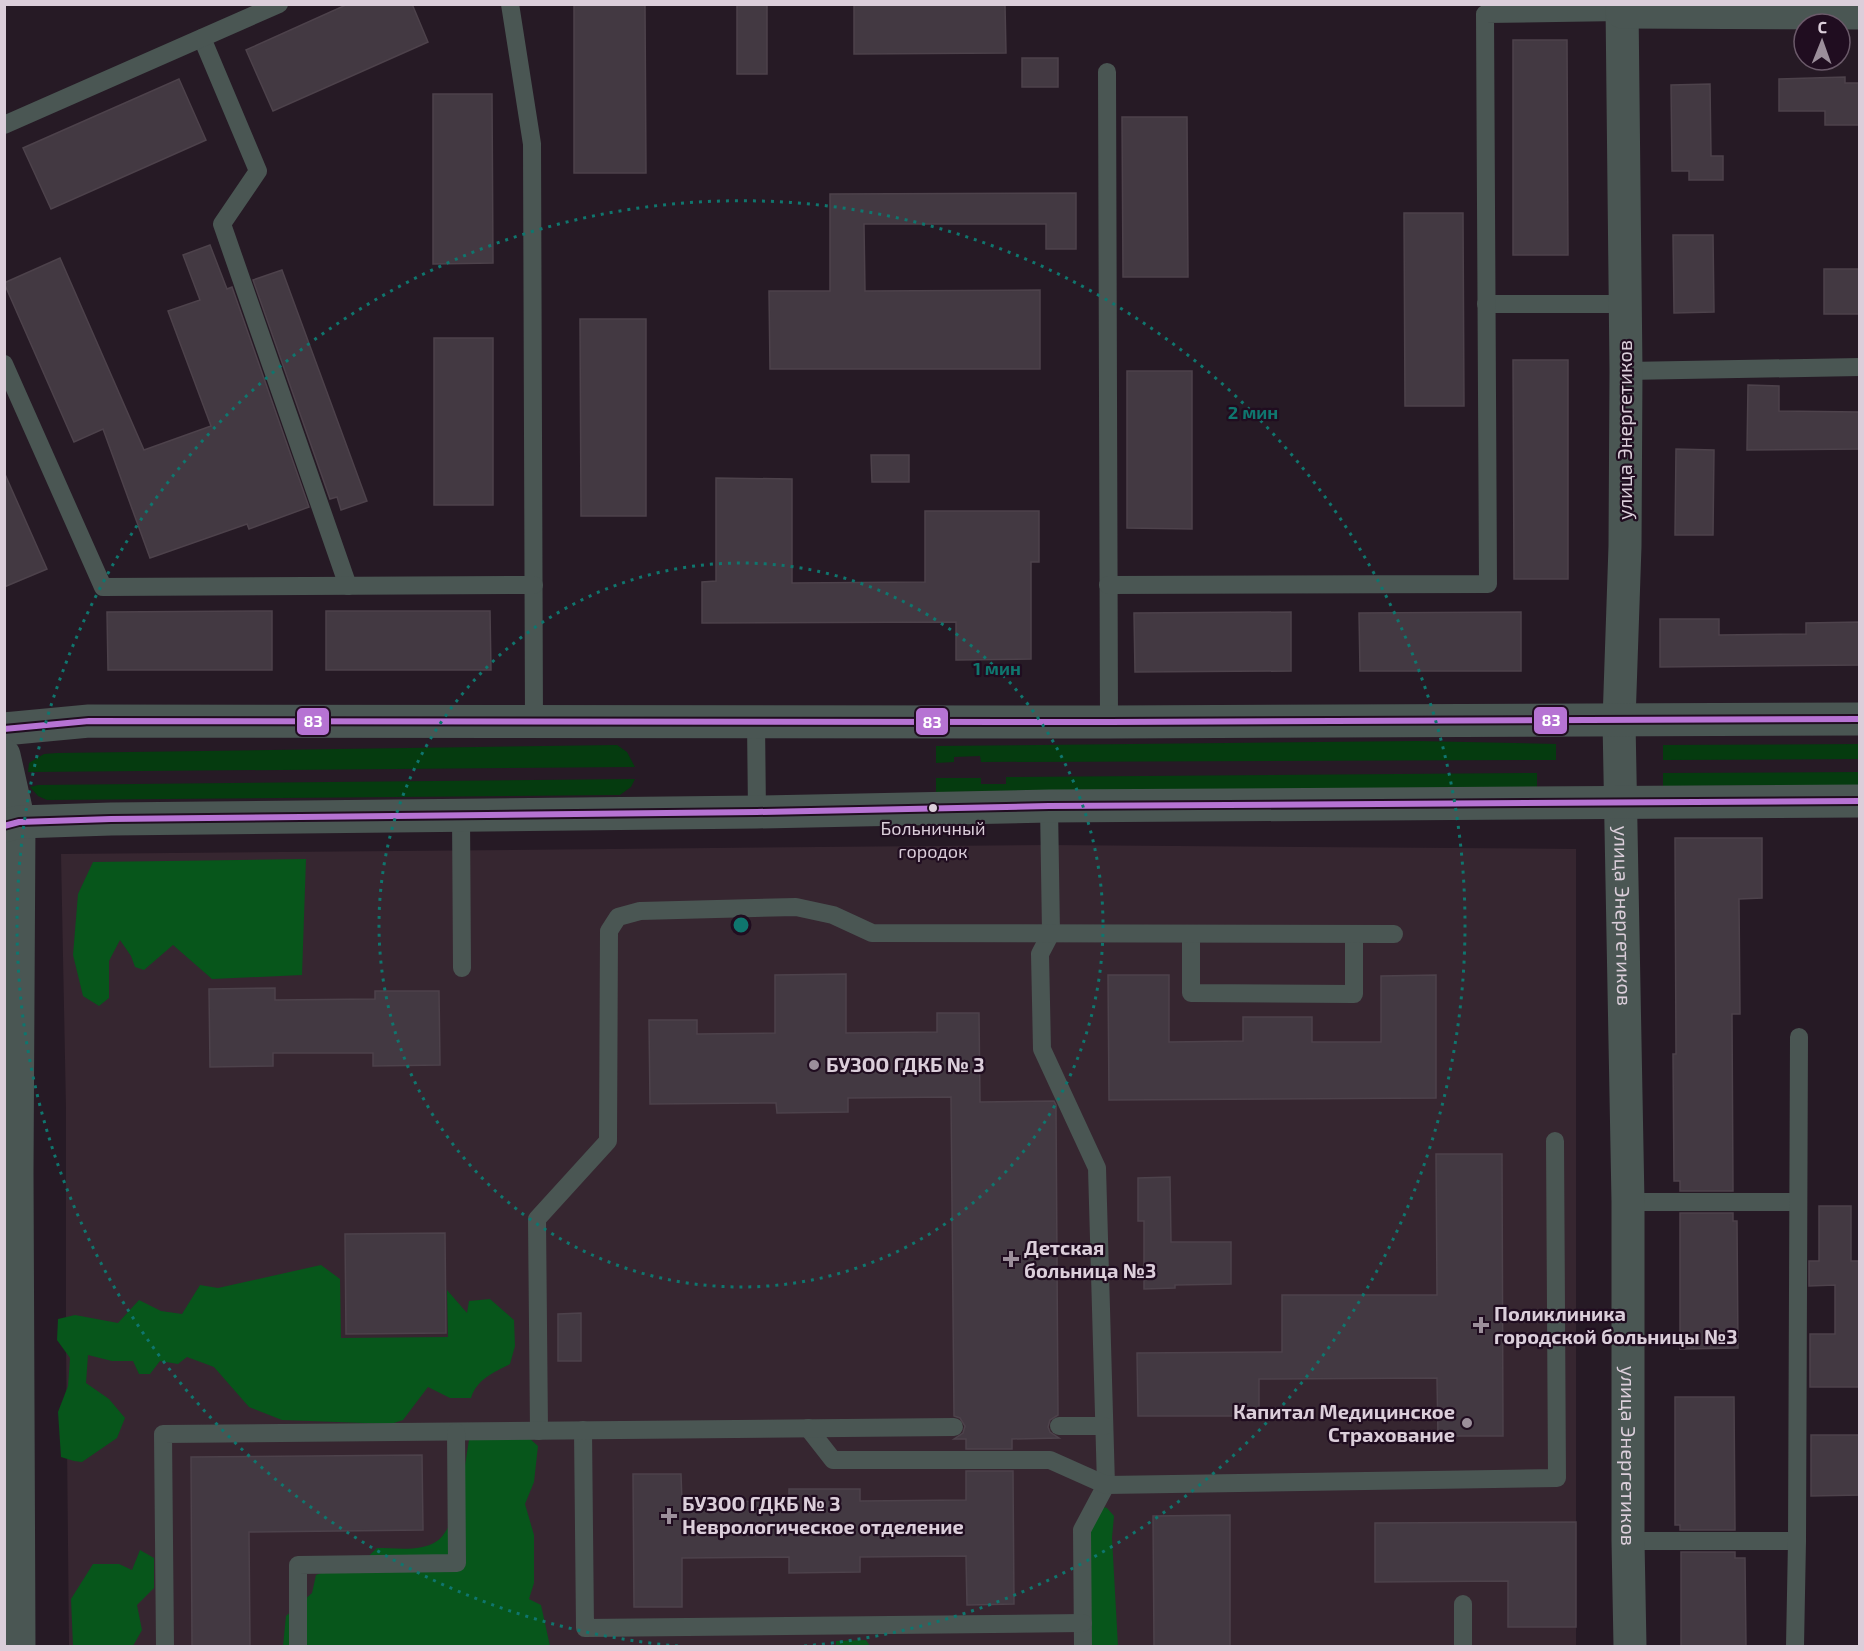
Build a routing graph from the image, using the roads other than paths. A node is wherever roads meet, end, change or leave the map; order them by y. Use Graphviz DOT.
graph roads {
  1 [pos="279,4"];
  2 [pos="510,4"];
  3 [pos="1622,8"];
  4 [pos="1860,14"];
  5 [pos="202,38"];
  6 [pos="1107,72"];
  7 [pos="4,125"];
  8 [pos="1486,304"];
  9 [pos="1625,304"];
  10 [pos="4,364"];
  11 [pos="1860,367"];
  12 [pos="1626,371"];
  13 [pos="534,585"];
  14 [pos="1108,585"];
  15 [pos="348,586"];
  16 [pos="1860,719"];
  17 [pos="1619,721"];
  18 [pos="534,722"];
  19 [pos="756,722"];
  20 [pos="1109,722"];
  21 [pos="4,729"];
  22 [pos="4,755"];
  23 [pos="1860,801"];
  24 [pos="1620,802"];
  25 [pos="1049,806"];
  26 [pos="758,812"];
  27 [pos="461,814"];
  28 [pos="12,824"];
  29 [pos="1051,933"];
  30 [pos="1191,934"];
  31 [pos="1354,934"];
  32 [pos="1394,934"];
  33 [pos="462,968"];
  34 [pos="1798,1037"];
  35 [pos="1555,1141"];
  36 [pos="11,1171"];
  37 [pos="1628,1202"];
  38 [pos="1798,1202"];
  39 [pos="1059,1426"];
  40 [pos="1104,1426"];
  41 [pos="954,1427"];
  42 [pos="808,1428"];
  43 [pos="539,1431"];
  44 [pos="583,1431"];
  45 [pos="456,1432"];
  46 [pos="1106,1485"];
  47 [pos="1628,1541"];
  48 [pos="1797,1541"];
  49 [pos="1463,1604"];
  50 [pos="1083,1623"];
  51 [pos="20,1647"];
  52 [pos="165,1647"];
  53 [pos="298,1647"];
  54 [pos="1083,1647"];
  55 [pos="1463,1647"];
  56 [pos="1630,1647"];
  57 [pos="1795,1647"];
  1 -- 5 [label="lane"];
  2 -- 13 [label="lane"];
  3 -- 4 [label="street"];
  3 -- 8 [label="lane"];
  3 -- 9 [label="street, улица Энергетиков"];
  5 -- 7 [label="lane"];
  5 -- 15 [label="lane"];
  6 -- 14 [label="lane"];
  8 -- 9 [label="lane"];
  8 -- 14 [label="lane"];
  9 -- 12 [label="street, улица Энергетиков"];
  10 -- 15 [label="lane"];
  11 -- 12 [label="lane"];
  12 -- 17 [label="street, улица Энергетиков"];
  13 -- 15 [label="lane"];
  13 -- 18 [label="lane"];
  14 -- 20 [label="lane"];
  16 -- 17 [label="street"];
  17 -- 20 [label="street"];
  17 -- 24 [label="street, улица Энергетиков"];
  18 -- 19 [label="street"];
  18 -- 21 [label="street"];
  19 -- 20 [label="street"];
  19 -- 26 [label="lane"];
  22 -- 28 [label="street"];
  23 -- 24 [label="street"];
  24 -- 25 [label="street"];
  24 -- 37 [label="street, улица Энергетиков"];
  25 -- 26 [label="street"];
  25 -- 29 [label="lane"];
  26 -- 27 [label="street"];
  27 -- 28 [label="street"];
  27 -- 33 [label="lane"];
  28 -- 36 [label="street"];
  29 -- 30 [label="lane"];
  29 -- 40 [label="lane"];
  29 -- 43 [label="lane"];
  30 -- 31 [label="lane"];
  30 -- 31 [label="lane"];
  31 -- 32 [label="lane"];
  34 -- 38 [label="lane"];
  35 -- 46 [label="lane"];
  36 -- 51 [label="street"];
  37 -- 38 [label="lane"];
  37 -- 47 [label="street, улица Энергетиков"];
  38 -- 48 [label="lane"];
  39 -- 40 [label="lane"];
  40 -- 46 [label="lane"];
  41 -- 42 [label="lane"];
  42 -- 44 [label="lane"];
  42 -- 46 [label="lane"];
  43 -- 44 [label="lane"];
  43 -- 45 [label="lane"];
  44 -- 50 [label="lane"];
  45 -- 52 [label="lane"];
  45 -- 53 [label="lane"];
  46 -- 50 [label="lane"];
  47 -- 48 [label="lane"];
  47 -- 56 [label="street, улица Энергетиков"];
  48 -- 57 [label="lane"];
  49 -- 55 [label="lane"];
  50 -- 54 [label="lane"];
}
